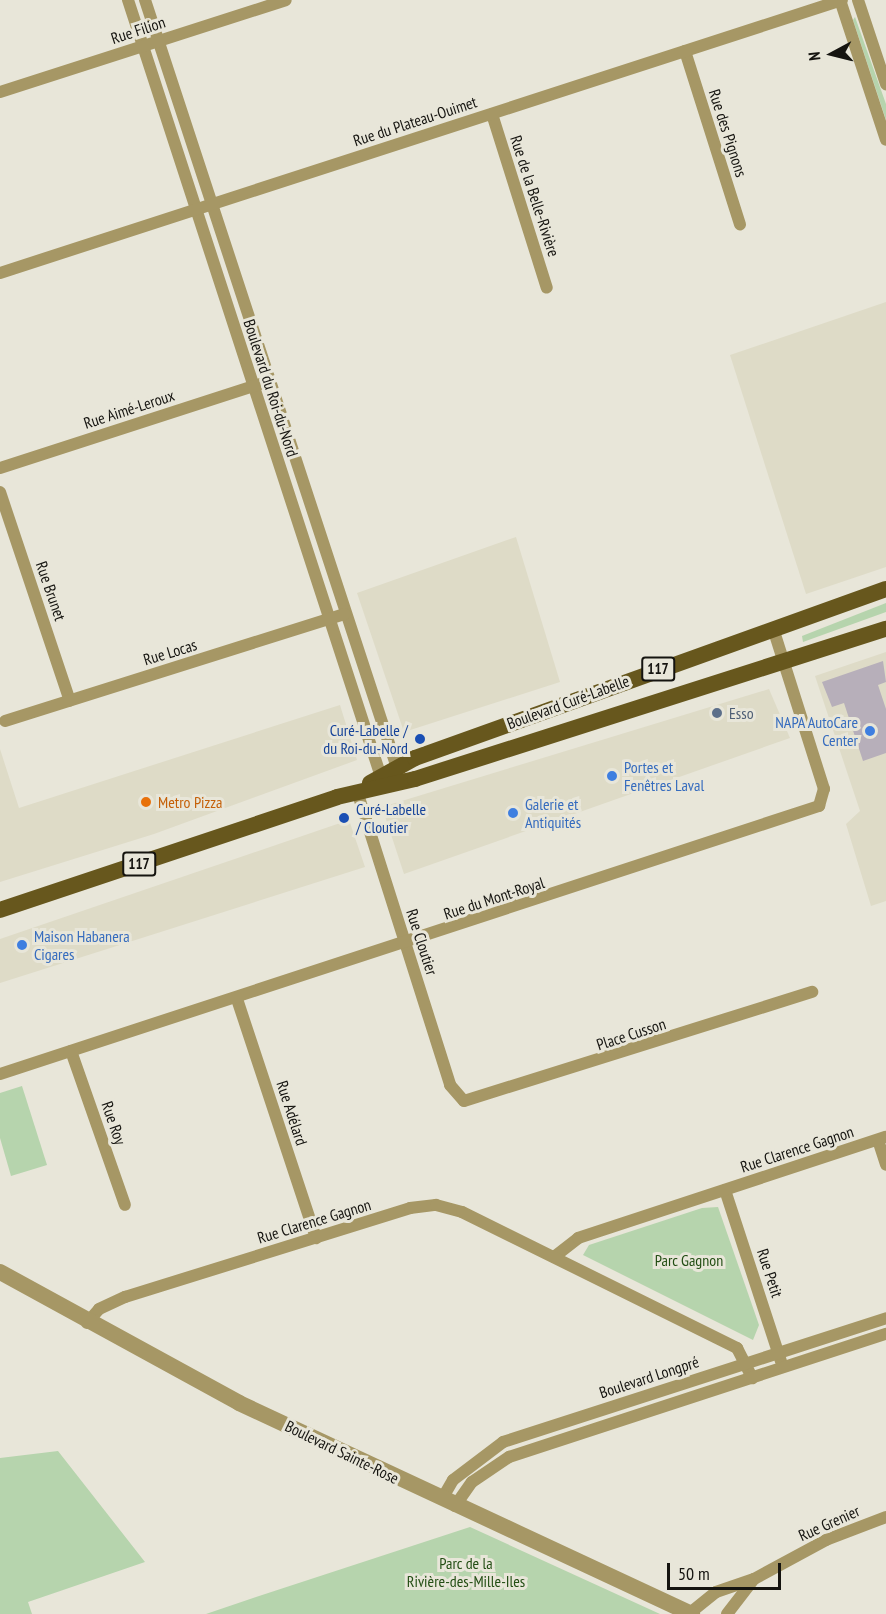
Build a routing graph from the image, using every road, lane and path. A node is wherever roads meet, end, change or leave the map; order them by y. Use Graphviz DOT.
graph roads {
  1 [pos="128,0"];
  2 [pos="145,0"];
  3 [pos="286,0"];
  4 [pos="840,0"];
  5 [pos="858,0"];
  6 [pos="158,41"];
  7 [pos="143,45"];
  8 [pos="685,51"];
  9 [pos="886,84"];
  10 [pos="0,92"];
  11 [pos="492,114"];
  12 [pos="886,140"];
  13 [pos="210,205"];
  14 [pos="195,210"];
  15 [pos="740,224"];
  16 [pos="0,273"];
  17 [pos="547,288"];
  18 [pos="267,381"];
  19 [pos="253,386"];
  20 [pos="0,468"];
  21 [pos="0,492"];
  22 [pos="886,590"];
  23 [pos="345,614"];
  24 [pos="328,619"];
  25 [pos="774,628"];
  26 [pos="886,629"];
  27 [pos="784,661"];
  28 [pos="70,701"];
  29 [pos="5,722"];
  30 [pos="399,775"];
  31 [pos="382,781"];
  32 [pos="357,791"];
  33 [pos="0,910"];
  34 [pos="405,945"];
  35 [pos="812,992"];
  36 [pos="237,999"];
  37 [pos="71,1051"];
  38 [pos="0,1074"];
  39 [pos="460,1100"];
  40 [pos="882,1139"];
  41 [pos="886,1165"];
  42 [pos="725,1190"];
  43 [pos="125,1205"];
  44 [pos="316,1238"];
  45 [pos="554,1257"];
  46 [pos="0,1272"];
  47 [pos="886,1318"];
  48 [pos="87,1323"];
  49 [pos="886,1334"];
  50 [pos="779,1353"];
  51 [pos="747,1363"];
  52 [pos="783,1367"];
  53 [pos="752,1378"];
  54 [pos="448,1503"];
  55 [pos="886,1517"];
  56 [pos="754,1579"];
  57 [pos="691,1614"];
  58 [pos="727,1614"];
  1 -- 7 [label="street, Boulevard du Roi-du-Nord"];
  2 -- 6 [label="street, Boulevard du Roi-du-Nord"];
  3 -- 6 [label="street, Rue Filion"];
  4 -- 8 [label="street, Rue du Plateau-Ouimet"];
  4 -- 12 [label="street"];
  5 -- 9 [label="street"];
  6 -- 7 [label="street, Rue Filion"];
  6 -- 13 [label="street, Boulevard du Roi-du-Nord"];
  7 -- 10 [label="street, Rue Filion"];
  7 -- 14 [label="street, Boulevard du Roi-du-Nord"];
  8 -- 11 [label="street, Rue du Plateau-Ouimet"];
  8 -- 15 [label="street, Rue des Pignons"];
  11 -- 13 [label="street, Rue du Plateau-Ouimet"];
  11 -- 17 [label="street, Rue de la Belle-Rivière"];
  13 -- 14 [label="street, Rue du Plateau-Ouimet"];
  13 -- 18 [label="street, Boulevard du Roi-du-Nord"];
  14 -- 16 [label="street, Rue du Plateau-Ouimet"];
  14 -- 19 [label="street, Boulevard du Roi-du-Nord"];
  18 -- 19 [label="street, Rue Aimé-Leroux"];
  18 -- 23 [label="street, Boulevard du Roi-du-Nord"];
  19 -- 20 [label="street, Rue Aimé-Leroux"];
  19 -- 24 [label="street, Boulevard du Roi-du-Nord"];
  21 -- 28 [label="street, Rue Brunet"];
  22 -- 25 [label="main road, Boulevard Curé-Labelle / 117"];
  23 -- 24 [label="street, Rue Locas"];
  23 -- 30 [label="street, Boulevard du Roi-du-Nord"];
  24 -- 28 [label="street, Rue Locas"];
  24 -- 31 [label="street, Boulevard du Roi-du-Nord"];
  25 -- 27 [label="street, Rue du Mont-Royal"];
  25 -- 30 [label="main road, Boulevard Curé-Labelle / 117"];
  26 -- 27 [label="main road, Boulevard Curé-Labelle / 117"];
  27 -- 30 [label="main road, Boulevard Curé-Labelle / 117"];
  27 -- 34 [label="street, Rue du Mont-Royal"];
  28 -- 29 [label="street, Rue Locas"];
  30 -- 31 [label="main road, Boulevard Curé-Labelle / 117"];
  31 -- 32 [label="main road, Boulevard Curé-Labelle / 117"];
  32 -- 33 [label="main road, Boulevard Curé-Labelle / 117"];
  32 -- 34 [label="street, Rue Cloutier"];
  34 -- 36 [label="street, Rue du Mont-Royal"];
  34 -- 39 [label="street, Rue Cloutier"];
  35 -- 39 [label="street, Place Cusson"];
  36 -- 37 [label="street, Rue du Mont-Royal"];
  36 -- 44 [label="street, Rue Adélard"];
  37 -- 38 [label="street, Rue du Mont-Royal"];
  37 -- 43 [label="street, Rue Roy"];
  40 -- 41 [label="street"];
  40 -- 42 [label="street, Rue Clarence Gagnon"];
  42 -- 45 [label="street, Rue Clarence Gagnon"];
  42 -- 50 [label="street, Rue Petit"];
  44 -- 45 [label="street, Rue Clarence Gagnon"];
  44 -- 48 [label="street, Rue Clarence Gagnon"];
  45 -- 51 [label="street, Rue Clarence Gagnon"];
  46 -- 48 [label="street, Boulevard Sainte-Rose"];
  47 -- 50 [label="street, Boulevard Longpré"];
  48 -- 54 [label="street, Boulevard Sainte-Rose"];
  49 -- 52 [label="street, Boulevard Longpré"];
  50 -- 51 [label="street, Boulevard Longpré"];
  50 -- 52 [label="street, Rue Petit"];
  51 -- 53 [label="street, Rue Clarence Gagnon"];
  51 -- 54 [label="street, Boulevard Longpré"];
  52 -- 53 [label="street, Boulevard Longpré"];
  53 -- 54 [label="street, Boulevard Longpré"];
  54 -- 57 [label="street, Boulevard Sainte-Rose"];
  55 -- 56 [label="street, Rue Grenier"];
  56 -- 57 [label="street, Rue Grenier"];
  56 -- 58 [label="street, Rue Grenier"];
}
